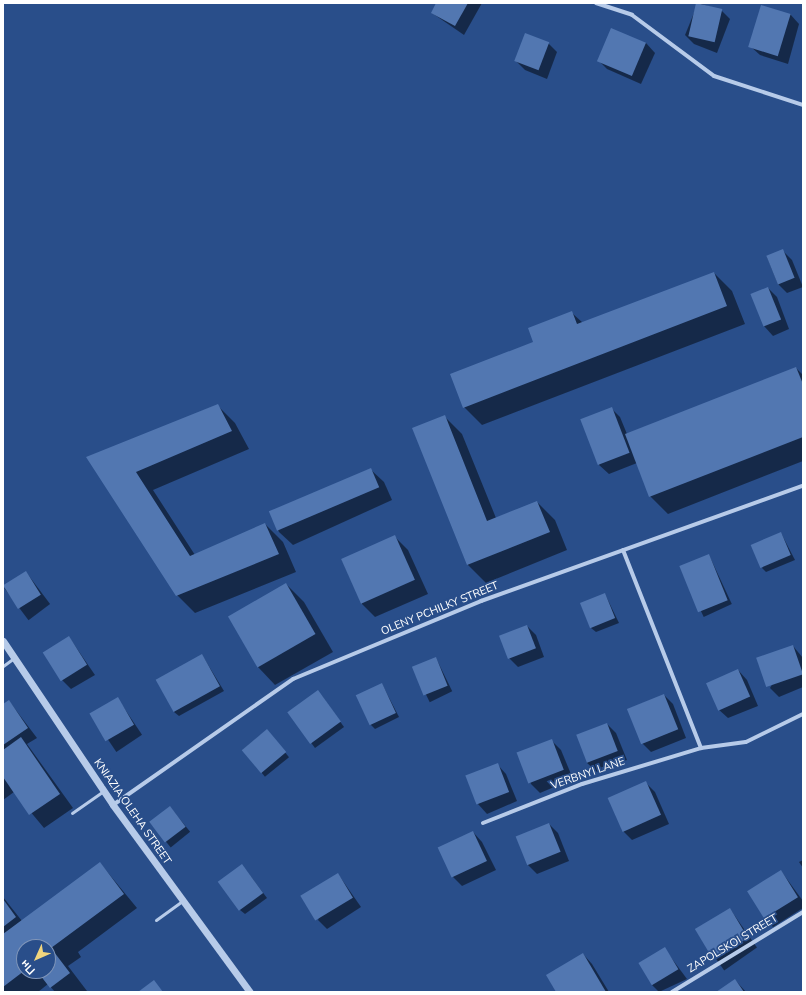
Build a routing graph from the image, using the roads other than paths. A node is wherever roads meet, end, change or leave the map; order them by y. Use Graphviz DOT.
graph roads {
  1 [pos="596,3"];
  2 [pos="803,105"];
  3 [pos="803,486"];
  4 [pos="623,550"];
  5 [pos="3,641"];
  6 [pos="14,658"];
  7 [pos="3,666"];
  8 [pos="803,714"];
  9 [pos="701,748"];
  10 [pos="103,791"];
  11 [pos="113,805"];
  12 [pos="72,813"];
  13 [pos="483,823"];
  14 [pos="182,901"];
  15 [pos="803,912"];
  16 [pos="156,920"];
  17 [pos="250,992"];
  18 [pos="672,992"];
  1 -- 2 [label="street"];
  3 -- 4 [label="street, OLENY PCHILKY STREET"];
  4 -- 9 [label="street"];
  4 -- 11 [label="street, OLENY PCHILKY STREET"];
  5 -- 6 [label="street, KNIAZIA OLEHA STREET"];
  6 -- 7 [label="lane"];
  6 -- 10 [label="street, KNIAZIA OLEHA STREET"];
  8 -- 9 [label="street, VERBNYI LANE"];
  9 -- 13 [label="street, VERBNYI LANE"];
  10 -- 11 [label="street, KNIAZIA OLEHA STREET"];
  10 -- 12 [label="lane"];
  11 -- 14 [label="street, KNIAZIA OLEHA STREET"];
  14 -- 16 [label="lane"];
  14 -- 17 [label="street, KNIAZIA OLEHA STREET"];
  15 -- 18 [label="street, ZAPOLSKOI STREET"];
}
